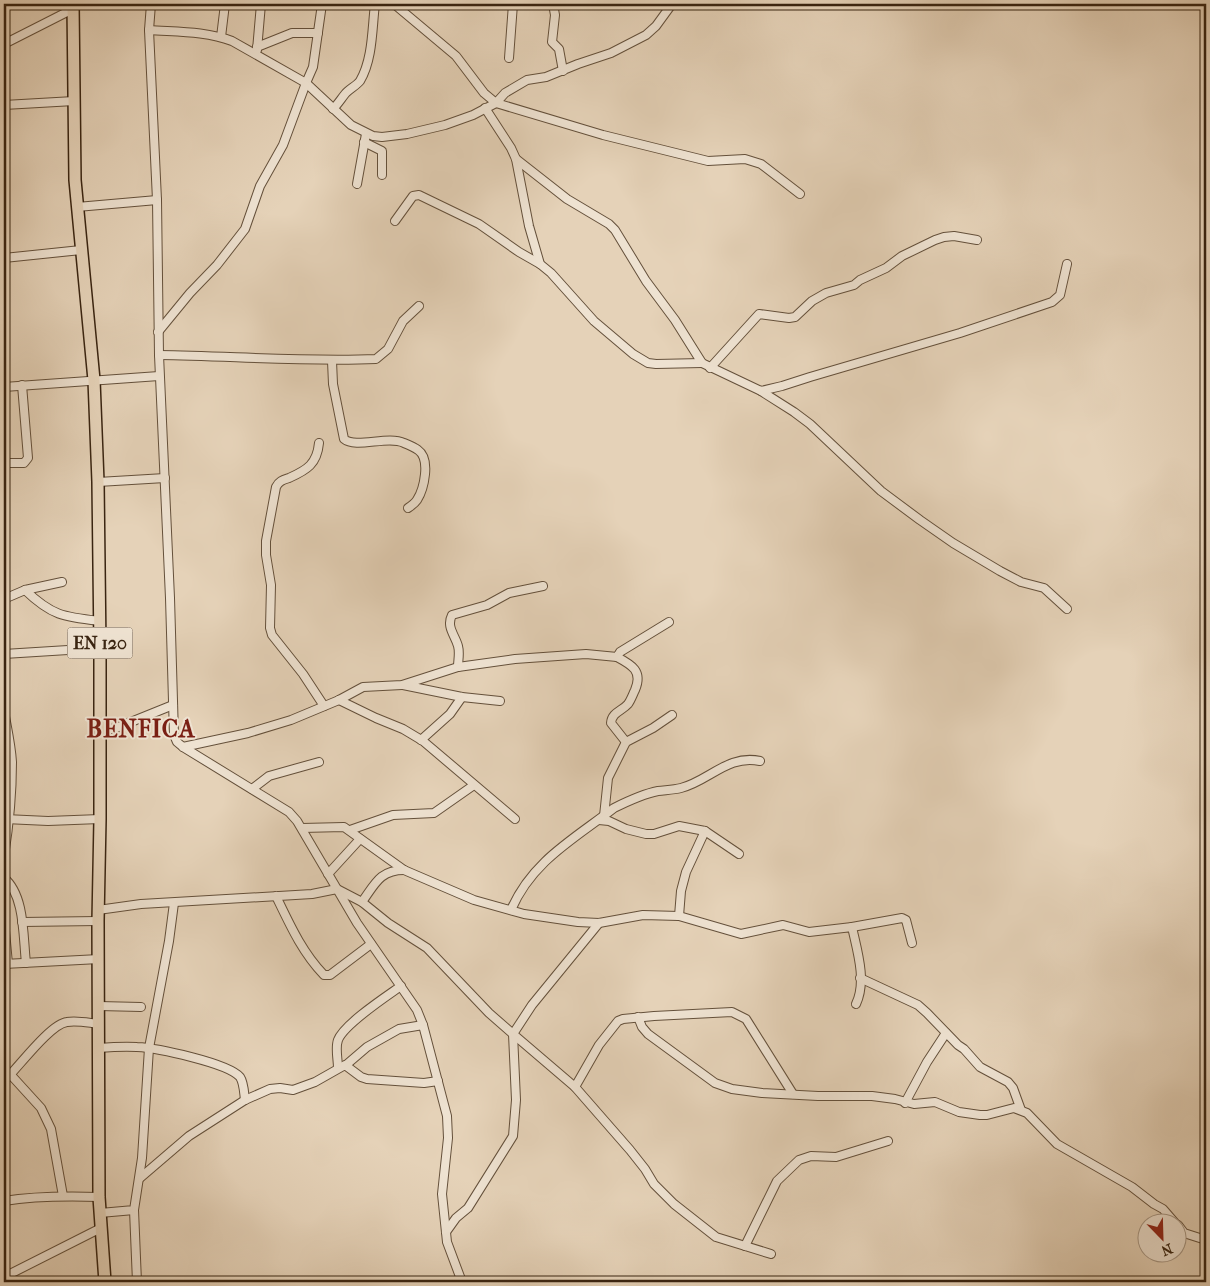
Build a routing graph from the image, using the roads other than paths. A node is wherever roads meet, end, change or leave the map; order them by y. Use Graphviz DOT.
graph roads {
  1 [pos="151,4"];
  2 [pos="225,4"];
  3 [pos="261,4"];
  4 [pos="322,4"];
  5 [pos="375,4"];
  6 [pos="394,4"];
  7 [pos="513,4"];
  8 [pos="553,4"];
  9 [pos="672,4"];
  10 [pos="73,6"];
  11 [pos="148,30"];
  12 [pos="318,33"];
  13 [pos="220,37"];
  14 [pos="4,44"];
  15 [pos="257,50"];
  16 [pos="510,58"];
  17 [pos="563,70"];
  18 [pos="306,83"];
  19 [pos="74,101"];
  20 [pos="496,103"];
  21 [pos="4,105"];
  22 [pos="485,108"];
  23 [pos="333,109"];
  24 [pos="365,138"];
  25 [pos="516,159"];
  26 [pos="382,175"];
  27 [pos="357,184"];
  28 [pos="800,194"];
  29 [pos="156,200"];
  30 [pos="77,207"];
  31 [pos="395,221"];
  32 [pos="4,229"];
  33 [pos="977,240"];
  34 [pos="81,250"];
  35 [pos="4,258"];
  36 [pos="540,264"];
  37 [pos="1067,264"];
  38 [pos="420,306"];
  39 [pos="158,332"];
  40 [pos="159,355"];
  41 [pos="332,360"];
  42 [pos="702,363"];
  43 [pos="710,368"];
  44 [pos="159,376"];
  45 [pos="94,380"];
  46 [pos="22,385"];
  47 [pos="4,386"];
  48 [pos="761,391"];
  49 [pos="320,443"];
  50 [pos="4,463"];
  51 [pos="165,478"];
  52 [pos="98,482"];
  53 [pos="408,508"];
  54 [pos="62,582"];
  55 [pos="543,586"];
  56 [pos="25,590"];
  57 [pos="4,599"];
  58 [pos="1067,608"];
  59 [pos="100,621"];
  60 [pos="669,622"];
  61 [pos="100,648"];
  62 [pos="4,654"];
  63 [pos="617,657"];
  64 [pos="458,667"];
  65 [pos="402,685"];
  66 [pos="462,697"];
  67 [pos="339,700"];
  68 [pos="500,700"];
  69 [pos="173,705"];
  70 [pos="324,706"];
  71 [pos="4,711"];
  72 [pos="672,715"];
  73 [pos="100,731"];
  74 [pos="421,740"];
  75 [pos="626,742"];
  76 [pos="183,747"];
  77 [pos="760,761"];
  78 [pos="318,762"];
  79 [pos="8,763"];
  80 [pos="474,785"];
  81 [pos="252,789"];
  82 [pos="601,818"];
  83 [pos="6,819"];
  84 [pos="100,819"];
  85 [pos="515,819"];
  86 [pos="302,828"];
  87 [pos="350,830"];
  88 [pos="705,831"];
  89 [pos="360,839"];
  90 [pos="739,854"];
  91 [pos="4,856"];
  92 [pos="387,858"];
  93 [pos="404,870"];
  94 [pos="328,874"];
  95 [pos="384,874"];
  96 [pos="4,878"];
  97 [pos="337,889"];
  98 [pos="276,896"];
  99 [pos="362,902"];
  100 [pos="174,904"];
  101 [pos="511,910"];
  102 [pos="98,915"];
  103 [pos="679,916"];
  104 [pos="4,920"];
  105 [pos="22,922"];
  106 [pos="599,923"];
  107 [pos="852,926"];
  108 [pos="912,943"];
  109 [pos="371,944"];
  110 [pos="99,959"];
  111 [pos="26,963"];
  112 [pos="6,964"];
  113 [pos="860,978"];
  114 [pos="401,986"];
  115 [pos="856,1004"];
  116 [pos="99,1006"];
  117 [pos="140,1007"];
  118 [pos="638,1018"];
  119 [pos="99,1024"];
  120 [pos="424,1025"];
  121 [pos="946,1033"];
  122 [pos="513,1034"];
  123 [pos="98,1048"];
  124 [pos="149,1048"];
  125 [pos="346,1065"];
  126 [pos="338,1068"];
  127 [pos="10,1074"];
  128 [pos="4,1081"];
  129 [pos="438,1081"];
  130 [pos="576,1087"];
  131 [pos="793,1094"];
  132 [pos="245,1100"];
  133 [pos="905,1102"];
  134 [pos="1021,1110"];
  135 [pos="888,1141"];
  136 [pos="140,1178"];
  137 [pos="63,1196"];
  138 [pos="99,1197"];
  139 [pos="4,1200"];
  140 [pos="134,1210"];
  141 [pos="100,1213"];
  142 [pos="1168,1214"];
  143 [pos="101,1228"];
  144 [pos="446,1232"];
  145 [pos="1188,1235"];
  146 [pos="1206,1240"];
  147 [pos="745,1246"];
  148 [pos="771,1254"];
  149 [pos="4,1277"];
  150 [pos="105,1282"];
  151 [pos="138,1282"];
  152 [pos="462,1282"];
  1 -- 11 [label="street"];
  2 -- 13 [label="street"];
  3 -- 15 [label="street"];
  4 -- 12 [label="street"];
  5 -- 23 [label="street"];
  6 -- 20 [label="street"];
  7 -- 16 [label="street"];
  8 -- 17 [label="street"];
  9 -- 17 [label="street"];
  10 -- 14 [label="street"];
  10 -- 19 [label="main road, EN 120"];
  11 -- 13 [label="street"];
  11 -- 29 [label="street"];
  12 -- 15 [label="street"];
  12 -- 18 [label="street"];
  13 -- 15 [label="street"];
  15 -- 18 [label="street"];
  17 -- 20 [label="street"];
  18 -- 23 [label="street"];
  18 -- 39 [label="street"];
  19 -- 21 [label="street"];
  19 -- 30 [label="main road, EN 120"];
  20 -- 22 [label="street"];
  20 -- 28 [label="street"];
  22 -- 24 [label="street"];
  22 -- 25 [label="street"];
  23 -- 24 [label="street"];
  24 -- 26 [label="street"];
  24 -- 27 [label="street"];
  25 -- 36 [label="street"];
  25 -- 42 [label="street"];
  29 -- 30 [label="street"];
  29 -- 39 [label="street"];
  30 -- 34 [label="main road, EN 120"];
  31 -- 36 [label="street"];
  32 -- 35 [label="street"];
  33 -- 43 [label="street"];
  34 -- 35 [label="street"];
  34 -- 45 [label="main road, EN 120"];
  36 -- 42 [label="street"];
  37 -- 48 [label="street"];
  38 -- 41 [label="street"];
  39 -- 40 [label="street"];
  40 -- 41 [label="street"];
  40 -- 44 [label="street"];
  41 -- 53 [label="street"];
  42 -- 43 [label="street"];
  43 -- 48 [label="street"];
  44 -- 45 [label="street"];
  44 -- 51 [label="street"];
  45 -- 46 [label="street"];
  45 -- 52 [label="main road, EN 120"];
  46 -- 47 [label="street"];
  46 -- 50 [label="street"];
  48 -- 58 [label="street"];
  49 -- 70 [label="street"];
  51 -- 52 [label="street"];
  51 -- 69 [label="street"];
  52 -- 59 [label="main road, EN 120"];
  54 -- 56 [label="street"];
  55 -- 64 [label="street"];
  56 -- 57 [label="street"];
  56 -- 59 [label="street"];
  59 -- 61 [label="main road, EN 120"];
  60 -- 63 [label="street"];
  61 -- 62 [label="street"];
  61 -- 73 [label="main road, EN 120"];
  63 -- 64 [label="street"];
  63 -- 75 [label="street"];
  64 -- 65 [label="street"];
  65 -- 66 [label="street"];
  65 -- 67 [label="street"];
  66 -- 68 [label="street"];
  66 -- 74 [label="street"];
  67 -- 70 [label="street"];
  67 -- 74 [label="street"];
  69 -- 73 [label="street"];
  69 -- 76 [label="street"];
  70 -- 76 [label="street"];
  71 -- 79 [label="street"];
  72 -- 75 [label="street"];
  73 -- 84 [label="main road, EN 120"];
  74 -- 80 [label="street"];
  75 -- 82 [label="street"];
  76 -- 81 [label="street"];
  77 -- 82 [label="street"];
  78 -- 81 [label="street"];
  79 -- 83 [label="street"];
  80 -- 85 [label="street"];
  80 -- 87 [label="street"];
  81 -- 86 [label="street"];
  82 -- 88 [label="street"];
  82 -- 101 [label="street"];
  83 -- 84 [label="street"];
  83 -- 91 [label="street"];
  84 -- 102 [label="main road, EN 120"];
  86 -- 87 [label="street"];
  86 -- 94 [label="street"];
  87 -- 89 [label="street"];
  88 -- 90 [label="street"];
  88 -- 103 [label="street"];
  89 -- 92 [label="street"];
  89 -- 94 [label="street"];
  92 -- 93 [label="street"];
  92 -- 95 [label="street"];
  93 -- 95 [label="street"];
  93 -- 101 [label="street"];
  94 -- 97 [label="street"];
  95 -- 99 [label="street"];
  96 -- 105 [label="street"];
  97 -- 98 [label="street"];
  97 -- 99 [label="street"];
  97 -- 109 [label="street"];
  98 -- 100 [label="street"];
  98 -- 109 [label="street"];
  99 -- 122 [label="street"];
  100 -- 102 [label="street"];
  100 -- 124 [label="street"];
  101 -- 106 [label="street"];
  102 -- 105 [label="street"];
  102 -- 110 [label="main road, EN 120"];
  103 -- 106 [label="street"];
  103 -- 107 [label="street"];
  104 -- 112 [label="street"];
  105 -- 111 [label="street"];
  106 -- 122 [label="street"];
  107 -- 108 [label="street"];
  107 -- 113 [label="street"];
  109 -- 114 [label="street"];
  110 -- 111 [label="street"];
  110 -- 116 [label="main road, EN 120"];
  111 -- 112 [label="street"];
  113 -- 115 [label="street"];
  113 -- 121 [label="street"];
  114 -- 120 [label="street"];
  114 -- 126 [label="street"];
  116 -- 117 [label="street"];
  116 -- 119 [label="main road, EN 120"];
  118 -- 130 [label="street"];
  118 -- 131 [label="street"];
  118 -- 131 [label="street"];
  119 -- 123 [label="main road, EN 120"];
  119 -- 127 [label="street"];
  120 -- 125 [label="street"];
  120 -- 129 [label="street"];
  121 -- 133 [label="street"];
  121 -- 134 [label="street"];
  122 -- 130 [label="street"];
  122 -- 144 [label="street"];
  123 -- 124 [label="street"];
  123 -- 138 [label="main road, EN 120"];
  124 -- 132 [label="street"];
  124 -- 136 [label="street"];
  125 -- 126 [label="street"];
  125 -- 129 [label="street"];
  126 -- 132 [label="street"];
  127 -- 128 [label="street"];
  127 -- 137 [label="street"];
  129 -- 144 [label="street"];
  130 -- 147 [label="street"];
  131 -- 133 [label="street"];
  132 -- 136 [label="street"];
  133 -- 134 [label="street"];
  134 -- 142 [label="street"];
  135 -- 147 [label="street"];
  136 -- 140 [label="street"];
  137 -- 138 [label="street"];
  137 -- 139 [label="street"];
  138 -- 141 [label="main road, EN 120"];
  140 -- 141 [label="street"];
  140 -- 151 [label="street"];
  141 -- 143 [label="main road, EN 120"];
  143 -- 149 [label="street"];
  143 -- 150 [label="main road, EN 120"];
  144 -- 152 [label="street"];
  145 -- 146 [label="street"];
  147 -- 148 [label="street"];
}
